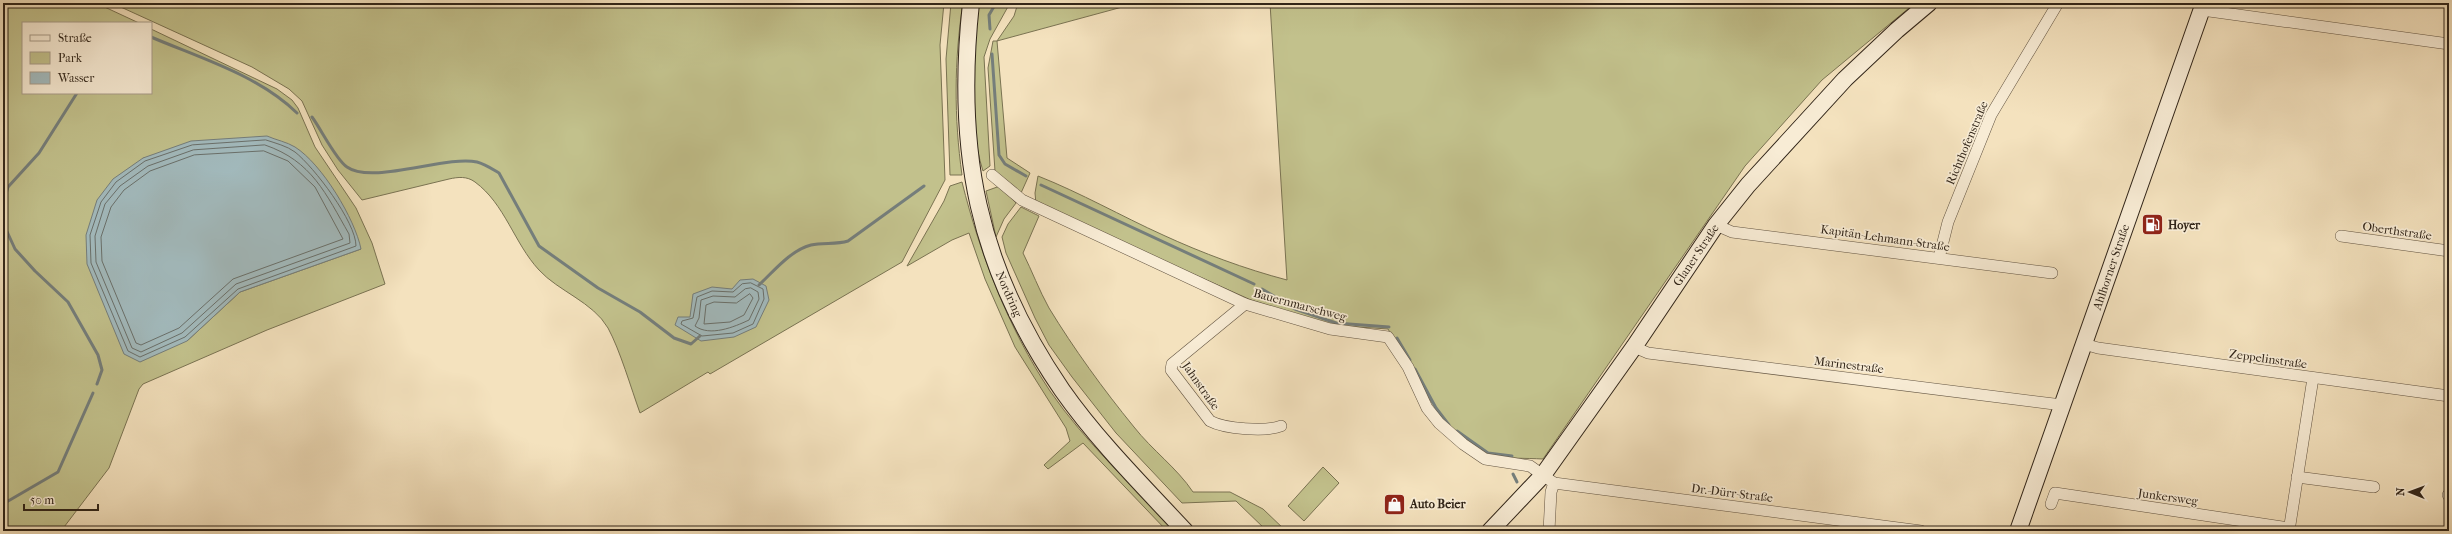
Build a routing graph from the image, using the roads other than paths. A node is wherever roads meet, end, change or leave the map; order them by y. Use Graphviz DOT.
graph roads {
  1 [pos="971,3"];
  2 [pos="1930,3"];
  3 [pos="2058,3"];
  4 [pos="2203,7"];
  5 [pos="2449,44"];
  6 [pos="992,175"];
  7 [pos="1716,225"];
  8 [pos="2341,236"];
  9 [pos="2449,251"];
  10 [pos="1939,258"];
  11 [pos="2052,274"];
  12 [pos="1246,304"];
  13 [pos="2084,344"];
  14 [pos="1634,347"];
  15 [pos="2312,378"];
  16 [pos="2449,396"];
  17 [pos="2062,405"];
  18 [pos="1281,426"];
  19 [pos="2297,477"];
  20 [pos="1548,479"];
  21 [pos="2374,487"];
  22 [pos="2051,504"];
  23 [pos="2289,529"];
  24 [pos="1185,531"];
  25 [pos="1490,531"];
  26 [pos="1549,531"];
  27 [pos="1921,531"];
  28 [pos="2018,531"];
  1 -- 24 [label="street, Nordring"];
  2 -- 7 [label="street, Glaner Straße"];
  3 -- 10 [label="street, Richthofenstraße"];
  4 -- 5 [label="street"];
  4 -- 13 [label="street, Ahlhorner Straße"];
  6 -- 12 [label="street, Bauernmarschweg"];
  7 -- 10 [label="street, Kapitän-Lehmann-Straße"];
  7 -- 14 [label="street, Glaner Straße"];
  8 -- 9 [label="street, Oberthstraße"];
  10 -- 11 [label="street, Kapitän-Lehmann-Straße"];
  12 -- 18 [label="street, Jahnstraße"];
  12 -- 20 [label="street, Bauernmarschweg"];
  13 -- 15 [label="street, Zeppelinstraße"];
  13 -- 17 [label="street, Ahlhorner Straße"];
  14 -- 17 [label="street, Marinestraße"];
  14 -- 20 [label="street, Glaner Straße"];
  15 -- 16 [label="street, Zeppelinstraße"];
  15 -- 19 [label="street"];
  17 -- 28 [label="street, Ahlhorner Straße"];
  19 -- 21 [label="street"];
  19 -- 23 [label="street"];
  20 -- 25 [label="street, Glaner Straße"];
  20 -- 26 [label="street"];
  20 -- 27 [label="street, Dr.-Dürr-Straße"];
  22 -- 23 [label="street, Junkersweg"];
}
